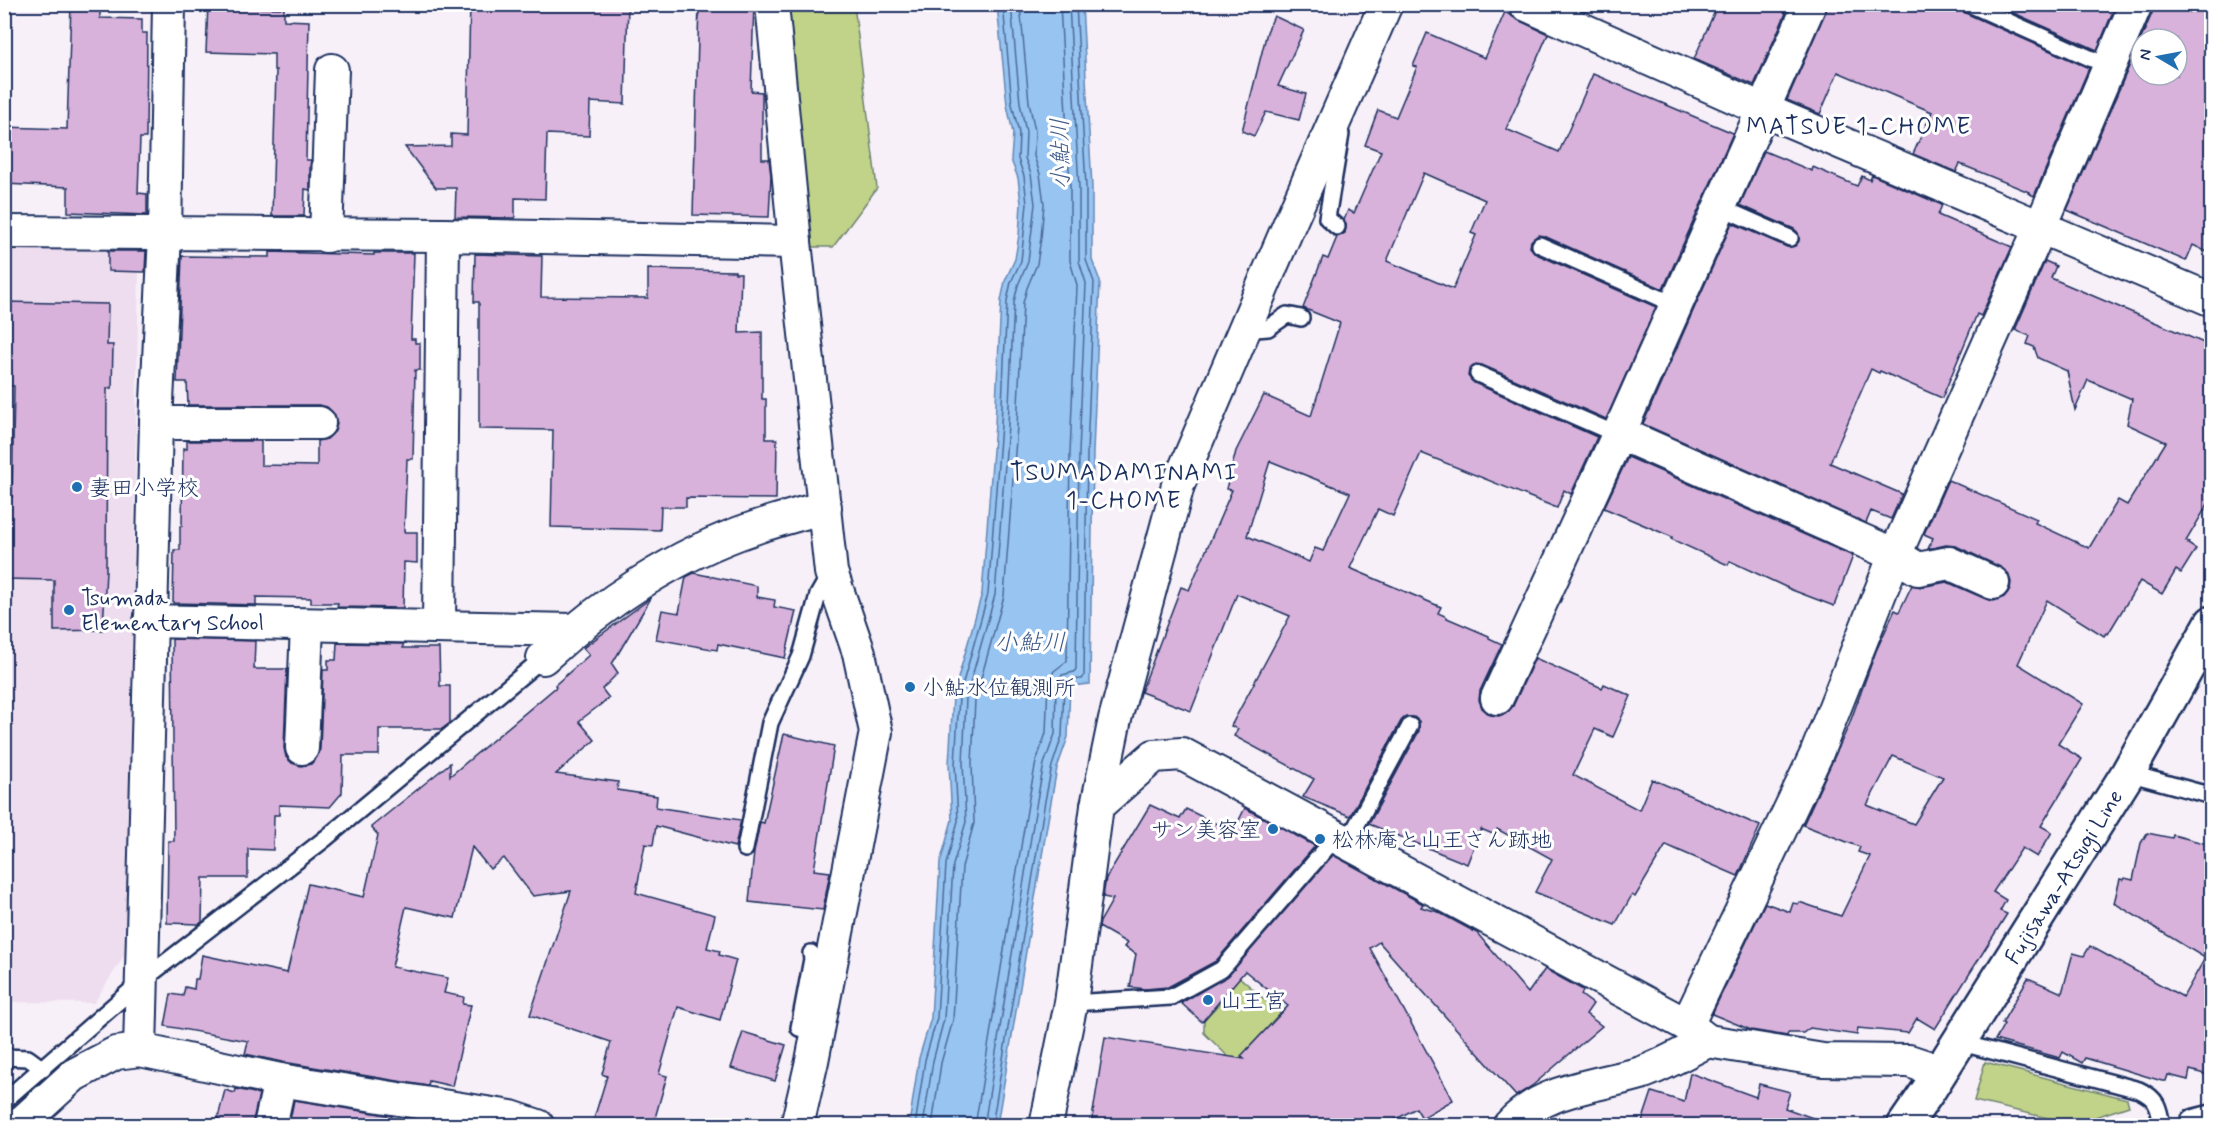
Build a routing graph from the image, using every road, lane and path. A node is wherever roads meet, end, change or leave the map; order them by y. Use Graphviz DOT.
graph roads {
  1 [pos="169,4"];
  2 [pos="772,4"];
  3 [pos="1386,4"];
  4 [pos="1525,4"];
  5 [pos="1810,4"];
  6 [pos="1969,4"];
  7 [pos="2136,4"];
  8 [pos="2110,67"];
  9 [pos="332,70"];
  10 [pos="1764,110"];
  11 [pos="1336,118"];
  12 [pos="1720,207"];
  13 [pos="2041,226"];
  14 [pos="1337,227"];
  15 [pos="4,232"];
  16 [pos="165,234"];
  17 [pos="443,235"];
  18 [pos="326,236"];
  19 [pos="1790,238"];
  20 [pos="795,243"];
  21 [pos="1540,245"];
  22 [pos="2211,300"];
  23 [pos="1676,306"];
  24 [pos="1301,318"];
  25 [pos="1244,330"];
  26 [pos="1478,374"];
  27 [pos="301,415"];
  28 [pos="156,423"];
  29 [pos="1619,434"];
  30 [pos="825,507"];
  31 [pos="1895,555"];
  32 [pos="831,572"];
  33 [pos="1993,583"];
  34 [pos="150,621"];
  35 [pos="2211,623"];
  36 [pos="307,625"];
  37 [pos="439,626"];
  38 [pos="574,630"];
  39 [pos="543,658"];
  40 [pos="1497,698"];
  41 [pos="1410,726"];
  42 [pos="302,748"];
  43 [pos="2128,773"];
  44 [pos="2211,796"];
  45 [pos="1097,806"];
  46 [pos="1336,837"];
  47 [pos="745,849"];
  48 [pos="810,953"];
  49 [pos="143,980"];
  50 [pos="1071,1003"];
  51 [pos="818,1033"];
  52 [pos="1697,1033"];
  53 [pos="1958,1042"];
  54 [pos="140,1050"];
  55 [pos="4,1057"];
  56 [pos="43,1069"];
  57 [pos="1939,1071"];
  58 [pos="280,1080"];
  59 [pos="4,1101"];
  60 [pos="1910,1121"];
  61 [pos="2211,1122"];
  62 [pos="18,1125"];
  63 [pos="270,1125"];
  64 [pos="538,1125"];
  65 [pos="797,1125"];
  66 [pos="1046,1125"];
  67 [pos="1509,1125"];
  68 [pos="2162,1125"];
  69 [pos="2196,1125"];
  1 -- 16 [label="street"];
  2 -- 20 [label="street"];
  3 -- 11 [label="street"];
  4 -- 10 [label="street"];
  5 -- 10 [label="street"];
  6 -- 8 [label="lane"];
  7 -- 8 [label="street"];
  8 -- 13 [label="street"];
  9 -- 18 [label="street"];
  10 -- 12 [label="street"];
  10 -- 13 [label="street"];
  11 -- 14 [label="lane"];
  11 -- 25 [label="street"];
  12 -- 19 [label="lane"];
  12 -- 23 [label="street"];
  13 -- 22 [label="street"];
  13 -- 31 [label="street"];
  15 -- 16 [label="street"];
  16 -- 18 [label="street"];
  16 -- 28 [label="street"];
  17 -- 18 [label="street"];
  17 -- 20 [label="street"];
  17 -- 37 [label="street"];
  20 -- 30 [label="street"];
  21 -- 23 [label="lane"];
  23 -- 29 [label="street"];
  24 -- 25 [label="lane"];
  25 -- 45 [label="street"];
  26 -- 29 [label="lane"];
  27 -- 28 [label="street"];
  28 -- 34 [label="street"];
  29 -- 31 [label="street"];
  29 -- 40 [label="street"];
  30 -- 32 [label="street"];
  30 -- 38 [label="street"];
  31 -- 33 [label="street"];
  31 -- 52 [label="street"];
  32 -- 47 [label="lane"];
  32 -- 51 [label="street"];
  34 -- 36 [label="street"];
  34 -- 49 [label="street"];
  35 -- 43 [label="main road, Fujisawa-Atsugi Line"];
  36 -- 37 [label="street"];
  36 -- 42 [label="street"];
  37 -- 38 [label="street"];
  38 -- 39 [label="street"];
  39 -- 49 [label="lane"];
  41 -- 46 [label="lane"];
  43 -- 44 [label="lane"];
  43 -- 53 [label="main road, Fujisawa-Atsugi Line"];
  45 -- 46 [label="street"];
  45 -- 50 [label="street"];
  46 -- 50 [label="lane"];
  46 -- 52 [label="street"];
  48 -- 51 [label="lane"];
  49 -- 54 [label="street"];
  49 -- 56 [label="lane"];
  50 -- 66 [label="street"];
  51 -- 65 [label="street"];
  52 -- 57 [label="street"];
  52 -- 67 [label="street"];
  53 -- 57 [label="main road, Fujisawa-Atsugi Line"];
  53 -- 68 [label="lane"];
  54 -- 58 [label="street"];
  54 -- 62 [label="street"];
  55 -- 56 [label="lane"];
  56 -- 59 [label="lane"];
  57 -- 60 [label="main road, Fujisawa-Atsugi Line"];
  58 -- 63 [label="street"];
  58 -- 64 [label="street"];
  61 -- 69 [label="main road"];
}
